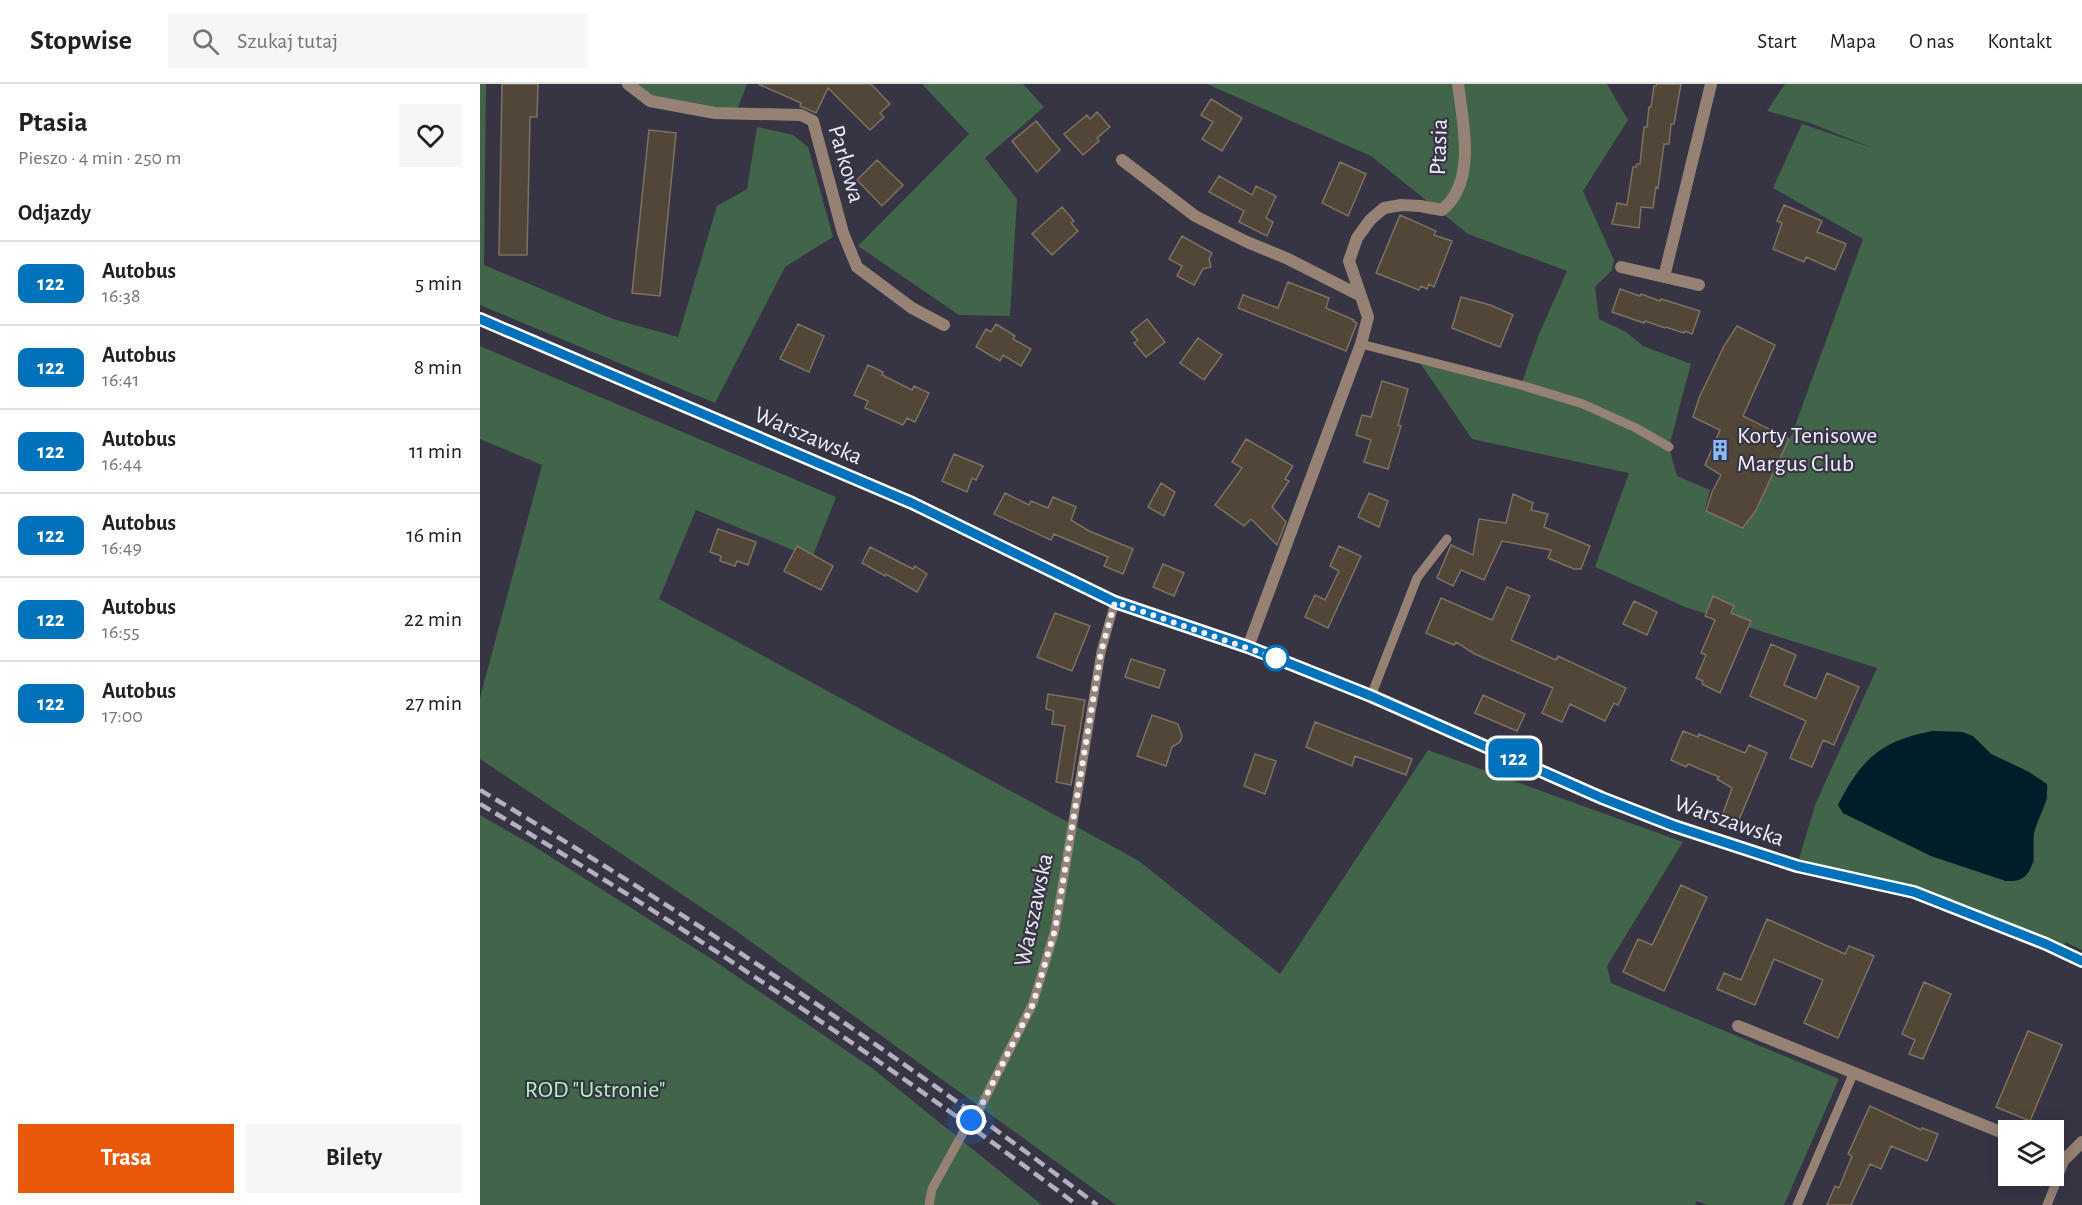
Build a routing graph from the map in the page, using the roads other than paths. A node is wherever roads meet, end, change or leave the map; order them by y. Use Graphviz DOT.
graph roads {
  1 [pos="628,84"];
  2 [pos="1458,84"];
  3 [pos="1711,84"];
  4 [pos="1122,160"];
  5 [pos="1621,267"];
  6 [pos="1664,277"];
  7 [pos="1699,285"];
  8 [pos="1359,296"];
  9 [pos="480,319"];
  10 [pos="944,325"];
  11 [pos="1361,344"];
  12 [pos="1669,447"];
  13 [pos="1447,539"];
  14 [pos="1115,602"];
  15 [pos="1248,647"];
  16 [pos="1371,696"];
  17 [pos="2082,961"];
  18 [pos="1738,1026"];
  19 [pos="1854,1072"];
  20 [pos="1998,1131"];
  21 [pos="2082,1142"];
  22 [pos="2066,1158"];
  23 [pos="929,1205"];
  24 [pos="1797,1205"];
  25 [pos="2047,1205"];
  1 -- 10 [label="street, Parkowa"];
  2 -- 8 [label="street, Ptasia"];
  3 -- 6 [label="street"];
  4 -- 8 [label="street"];
  5 -- 6 [label="street"];
  6 -- 7 [label="street"];
  8 -- 11 [label="street, Ptasia"];
  9 -- 14 [label="street, Warszawska"];
  11 -- 12 [label="lane"];
  11 -- 15 [label="street, Ptasia"];
  13 -- 16 [label="lane"];
  14 -- 15 [label="street, Warszawska"];
  14 -- 23 [label="lane, Warszawska"];
  15 -- 16 [label="street, Warszawska"];
  16 -- 17 [label="street, Warszawska"];
  18 -- 19 [label="street"];
  19 -- 20 [label="street"];
  19 -- 24 [label="lane"];
  21 -- 22 [label="street"];
  22 -- 25 [label="lane"];
}
